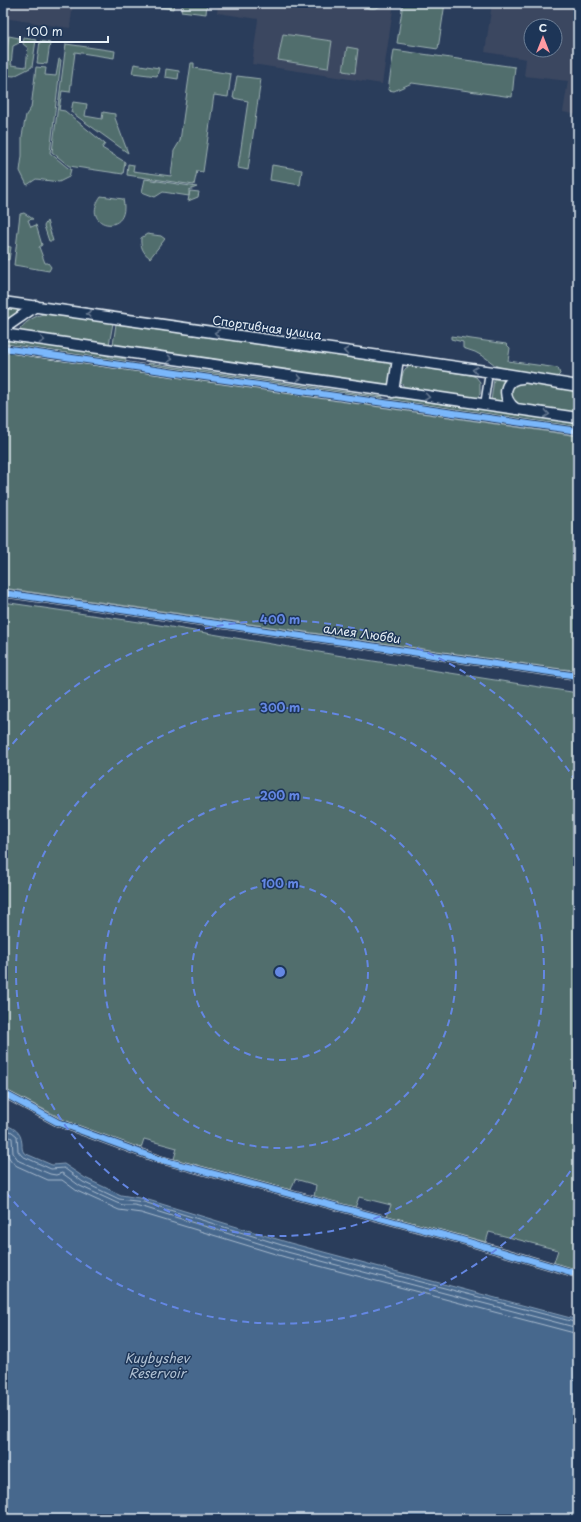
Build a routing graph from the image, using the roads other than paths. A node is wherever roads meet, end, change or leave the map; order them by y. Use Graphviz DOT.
graph roads {
  1 [pos="3,302"];
  2 [pos="36,306"];
  3 [pos="3,329"];
  4 [pos="3,334"];
  5 [pos="3,348"];
  6 [pos="398,359"];
  7 [pos="527,378"];
  8 [pos="488,379"];
  9 [pos="578,386"];
  10 [pos="393,392"];
  11 [pos="484,405"];
  12 [pos="516,410"];
  13 [pos="578,418"];
  14 [pos="578,431"];
  15 [pos="3,593"];
  16 [pos="577,675"];
  17 [pos="3,1092"];
  18 [pos="578,1274"];
  1 -- 2 [label="main road, Спортивная улица"];
  2 -- 3 [label="main road"];
  6 -- 2 [label="main road, Спортивная улица, one-way"];
  4 -- 10 [label="main road, one-way"];
  5 -- 14 [label="street"];
  7 -- 6 [label="main road, Спортивная улица, one-way"];
  6 -- 10 [label="main road"];
  7 -- 9 [label="main road, Спортивная улица"];
  7 -- 12 [label="main road, Спортивная улица"];
  8 -- 11 [label="street"];
  10 -- 11 [label="main road, one-way"];
  11 -- 12 [label="main road"];
  12 -- 13 [label="main road, one-way"];
  15 -- 16 [label="street, аллея Любви"];
  17 -- 18 [label="street"];
}
